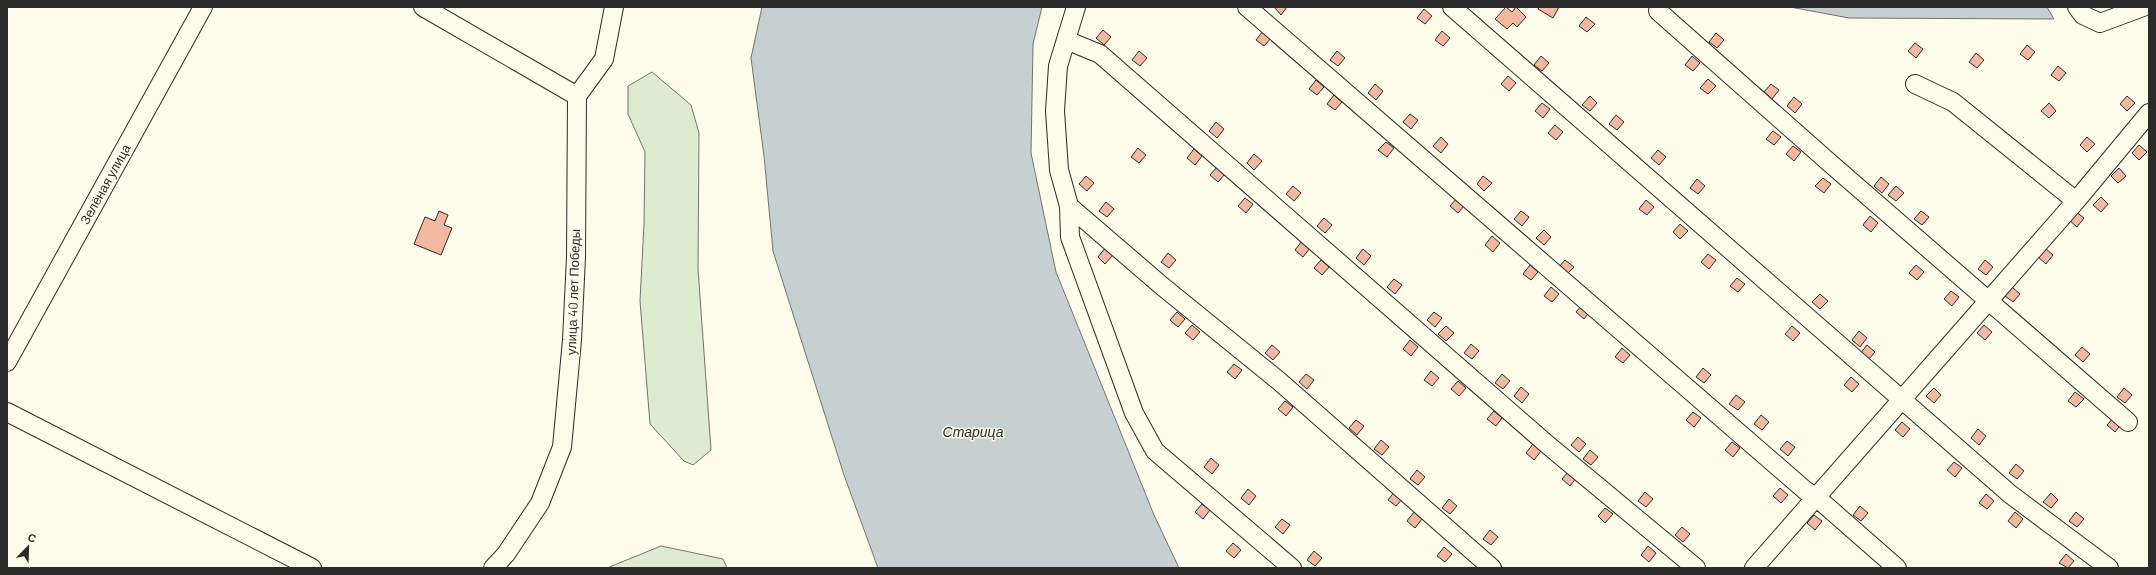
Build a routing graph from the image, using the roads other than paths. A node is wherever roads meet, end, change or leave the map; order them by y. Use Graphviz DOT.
graph roads {
  1 [pos="202,7"];
  2 [pos="423,7"];
  3 [pos="614,7"];
  4 [pos="1076,7"];
  5 [pos="1248,7"];
  6 [pos="1452,7"];
  7 [pos="2077,7"];
  8 [pos="2143,7"];
  9 [pos="1658,11"];
  10 [pos="1066,40"];
  11 [pos="1915,84"];
  12 [pos="577,96"];
  13 [pos="2149,113"];
  14 [pos="2076,201"];
  15 [pos="1069,206"];
  16 [pos="1988,301"];
  17 [pos="7,362"];
  18 [pos="1902,399"];
  19 [pos="7,412"];
  20 [pos="2128,422"];
  21 [pos="1816,497"];
  22 [pos="312,568"];
  23 [pos="493,568"];
  24 [pos="1292,568"];
  25 [pos="1492,568"];
  26 [pos="1696,568"];
  27 [pos="1754,568"];
  28 [pos="1897,568"];
  29 [pos="2109,568"];
  1 -- 17 [label="street, Зелёная улица"];
  2 -- 12 [label="street"];
  3 -- 12 [label="street"];
  4 -- 10 [label="street"];
  5 -- 21 [label="street"];
  6 -- 18 [label="street"];
  7 -- 8 [label="street"];
  9 -- 16 [label="street"];
  10 -- 15 [label="street"];
  10 -- 26 [label="street"];
  11 -- 14 [label="street"];
  12 -- 23 [label="street, улица 40 лет Победы"];
  13 -- 14 [label="street"];
  14 -- 16 [label="street"];
  15 -- 24 [label="street"];
  15 -- 25 [label="street"];
  16 -- 18 [label="street"];
  16 -- 20 [label="street"];
  18 -- 21 [label="street"];
  18 -- 29 [label="street"];
  19 -- 22 [label="street"];
  21 -- 27 [label="street"];
  21 -- 28 [label="street"];
}
